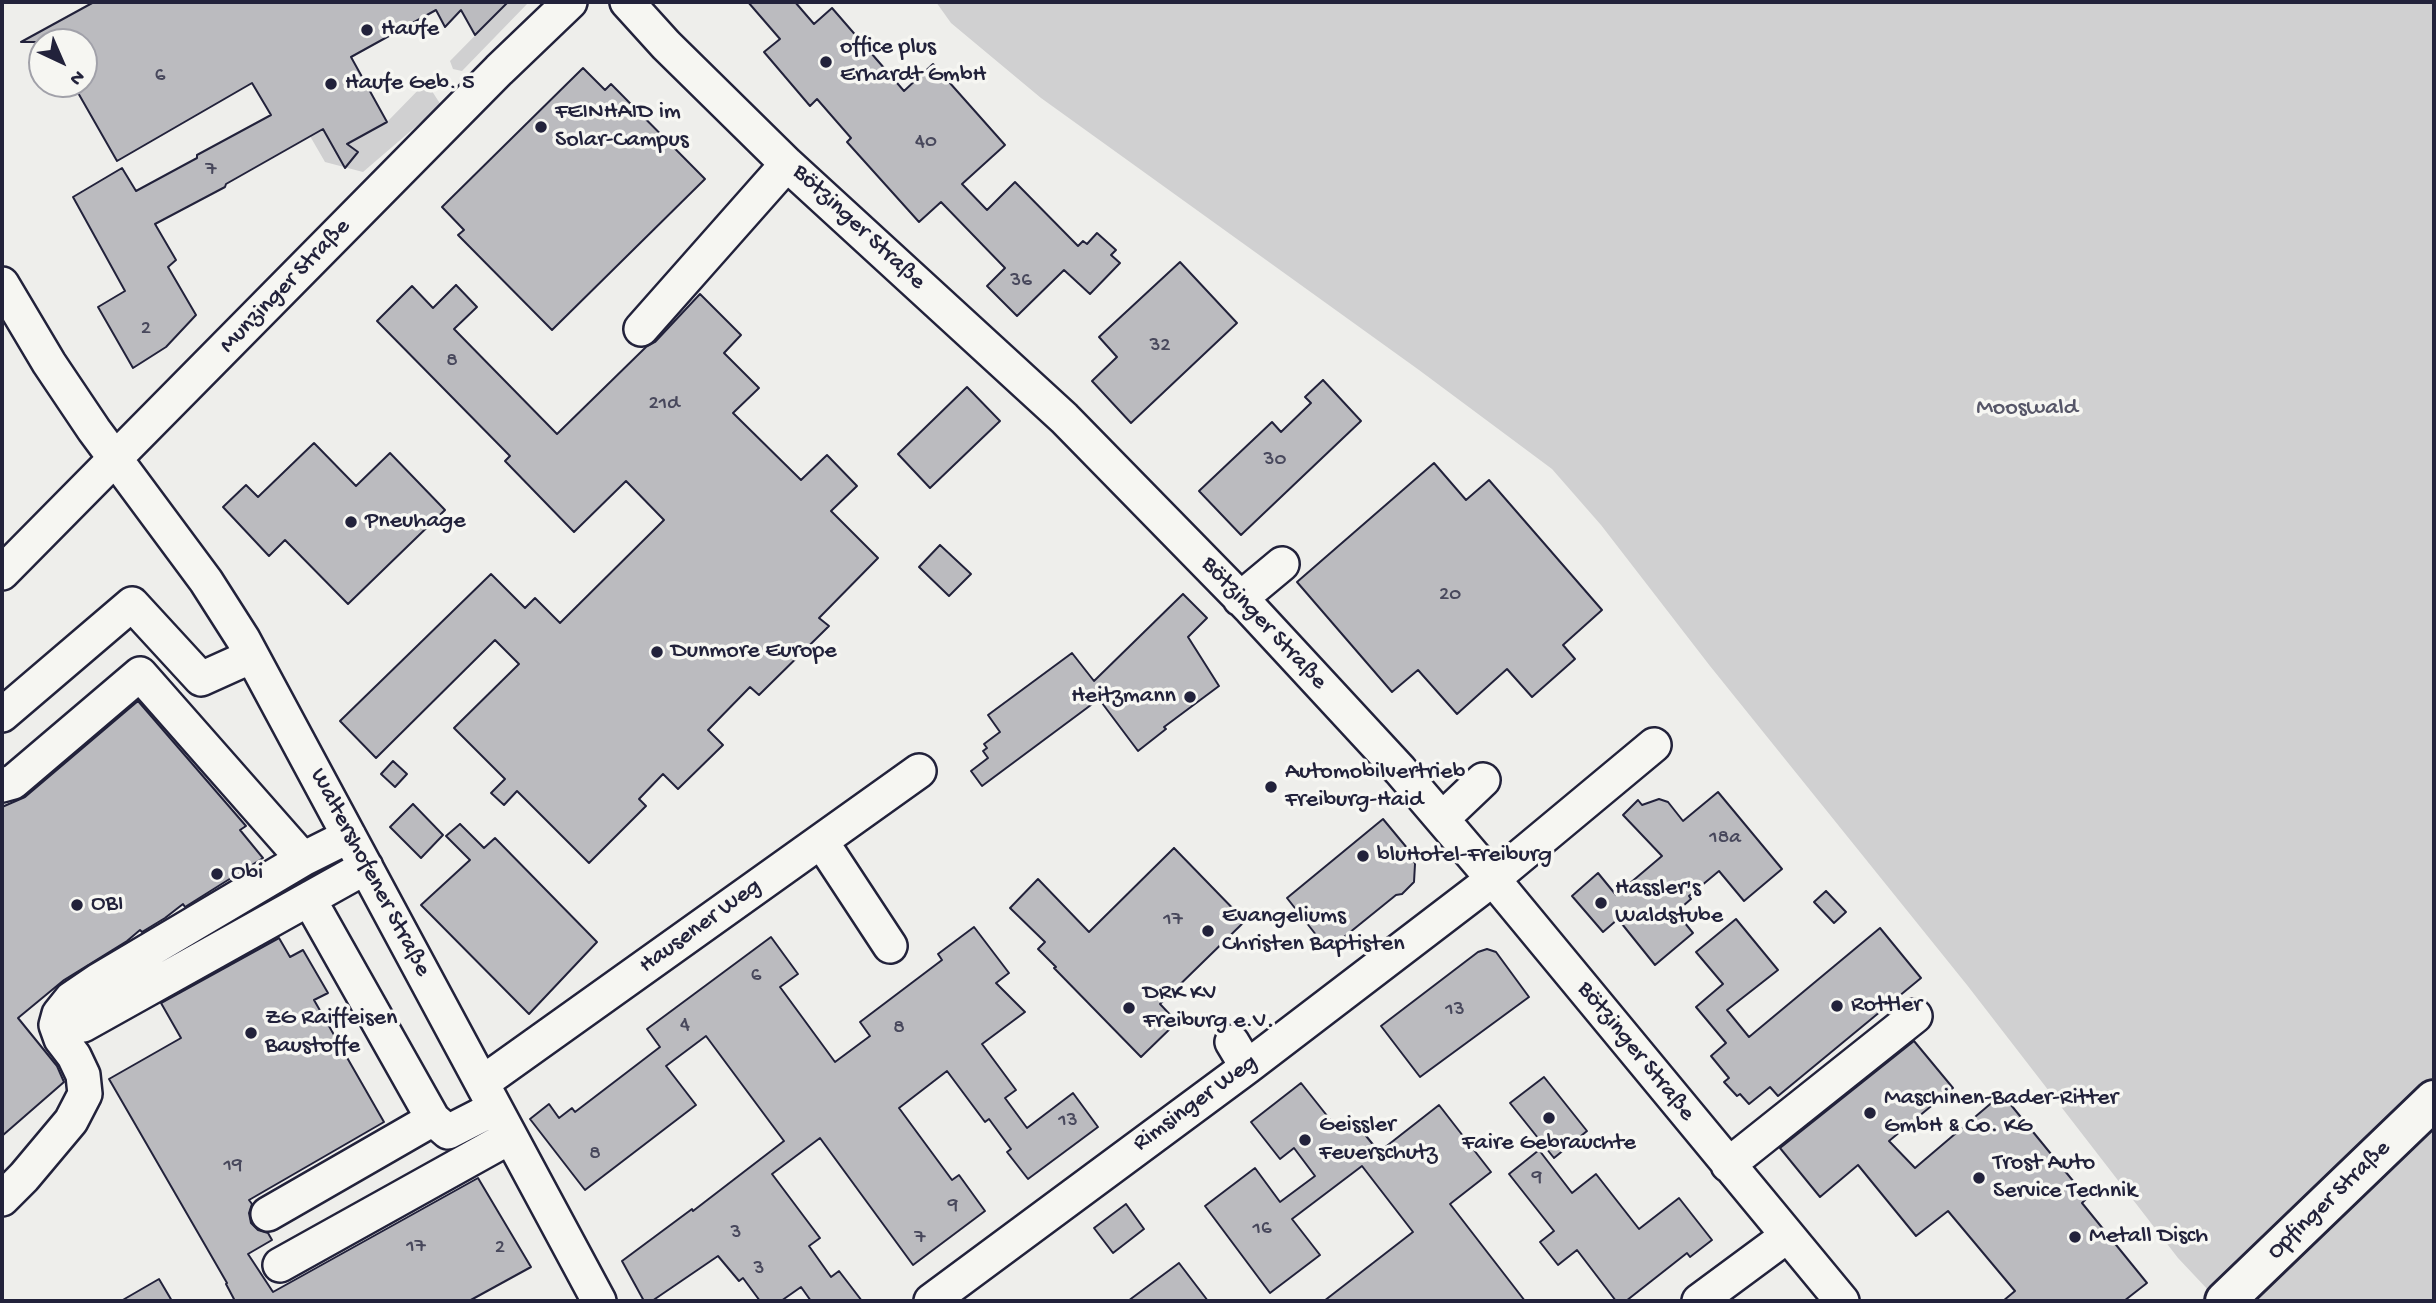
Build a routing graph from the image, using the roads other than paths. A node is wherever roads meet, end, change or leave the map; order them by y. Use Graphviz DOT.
graph roads {
  1 [pos="570,2"];
  2 [pos="627,2"];
  3 [pos="788,164"];
  4 [pos="2,284"];
  5 [pos="641,329"];
  6 [pos="115,461"];
  7 [pos="1282,564"];
  8 [pos="2,573"];
  9 [pos="1240,598"];
  10 [pos="252,656"];
  11 [pos="2,715"];
  12 [pos="1654,745"];
  13 [pos="919,771"];
  14 [pos="1483,780"];
  15 [pos="2,785"];
  16 [pos="1442,819"];
  17 [pos="349,836"];
  18 [pos="821,841"];
  19 [pos="303,859"];
  20 [pos="366,867"];
  21 [pos="1493,878"];
  22 [pos="309,899"];
  23 [pos="890,946"];
  24 [pos="1916,1016"];
  25 [pos="83,1025"];
  26 [pos="2434,1100"];
  27 [pos="496,1109"];
  28 [pos="433,1119"];
  29 [pos="1728,1165"];
  30 [pos="2,1199"];
  31 [pos="268,1214"];
  32 [pos="1787,1236"];
  33 [pos="280,1265"];
  34 [pos="594,1300"];
  35 [pos="931,1301"];
  36 [pos="1699,1301"];
  37 [pos="1842,1301"];
  38 [pos="2225,1301"];
  1 -- 6 [label="street, Munzinger Straße"];
  2 -- 3 [label="street, Bötzinger Straße"];
  3 -- 5 [label="street"];
  3 -- 9 [label="street, Bötzinger Straße"];
  4 -- 6 [label="street, Waltershofener Straße"];
  6 -- 8 [label="street, Munzinger Straße"];
  6 -- 10 [label="street, Waltershofener Straße"];
  7 -- 9 [label="street"];
  9 -- 16 [label="street, Bötzinger Straße"];
  10 -- 11 [label="street"];
  10 -- 17 [label="street, Waltershofener Straße"];
  12 -- 21 [label="street, Rimsinger Weg"];
  13 -- 18 [label="street, Hausener Weg"];
  14 -- 16 [label="street"];
  15 -- 19 [label="street"];
  16 -- 21 [label="street, Bötzinger Straße"];
  17 -- 19 [label="street"];
  17 -- 20 [label="street, Waltershofener Straße"];
  18 -- 23 [label="street"];
  18 -- 27 [label="street, Hausener Weg"];
  19 -- 30 [label="street"];
  20 -- 22 [label="street"];
  20 -- 27 [label="street, Waltershofener Straße"];
  21 -- 29 [label="street, Bötzinger Straße"];
  21 -- 35 [label="street, Rimsinger Weg"];
  22 -- 25 [label="street"];
  22 -- 28 [label="street"];
  24 -- 29 [label="street"];
  26 -- 38 [label="main road, Opfinger Straße"];
  27 -- 28 [label="street"];
  27 -- 33 [label="street"];
  27 -- 34 [label="street, Waltershofener Straße"];
  28 -- 31 [label="street"];
  29 -- 32 [label="street, Bötzinger Straße"];
  32 -- 36 [label="street"];
  32 -- 37 [label="street, Bötzinger Straße"];
}
